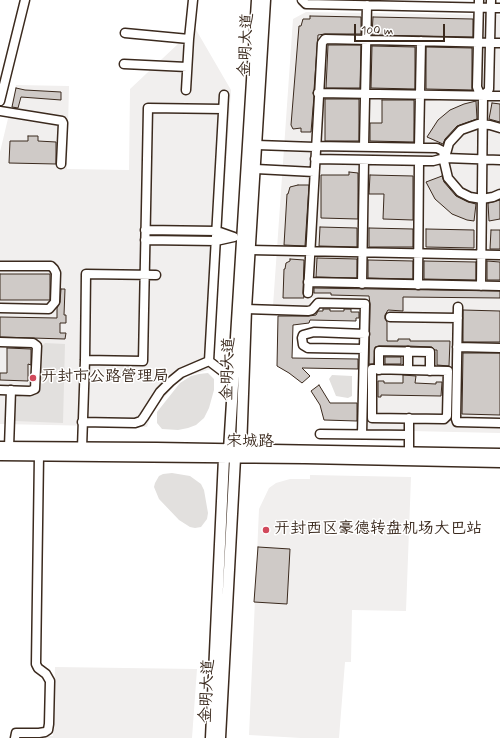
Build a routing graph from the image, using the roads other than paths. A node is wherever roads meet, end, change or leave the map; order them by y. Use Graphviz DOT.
graph roads {
  1 [pos="25,0"];
  2 [pos="193,0"];
  3 [pos="257,0"];
  4 [pos="265,0"];
  5 [pos="302,0"];
  6 [pos="479,4"];
  7 [pos="490,4"];
  8 [pos="367,5"];
  9 [pos="500,8"];
  10 [pos="125,33"];
  11 [pos="189,39"];
  12 [pos="366,40"];
  13 [pos="421,41"];
  14 [pos="478,42"];
  15 [pos="490,42"];
  16 [pos="500,43"];
  17 [pos="124,64"];
  18 [pos="187,67"];
  19 [pos="3,74"];
  20 [pos="186,90"];
  21 [pos="318,93"];
  22 [pos="365,94"];
  23 [pos="224,95"];
  24 [pos="420,95"];
  25 [pos="483,95"];
  26 [pos="500,96"];
  27 [pos="0,101"];
  28 [pos="223,109"];
  29 [pos="0,111"];
  30 [pos="483,124"];
  31 [pos="500,128"];
  32 [pos="257,145"];
  33 [pos="364,146"];
  34 [pos="315,147"];
  35 [pos="419,148"];
  36 [pos="445,158"];
  37 [pos="315,159"];
  38 [pos="483,159"];
  39 [pos="364,160"];
  40 [pos="500,160"];
  41 [pos="419,161"];
  42 [pos="61,164"];
  43 [pos="256,169"];
  44 [pos="314,172"];
  45 [pos="500,194"];
  46 [pos="482,199"];
  47 [pos="145,230"];
  48 [pos="217,231"];
  49 [pos="238,238"];
  50 [pos="145,240"];
  51 [pos="216,241"];
  52 [pos="250,250"];
  53 [pos="310,252"];
  54 [pos="362,253"];
  55 [pos="418,254"];
  56 [pos="482,255"];
  57 [pos="500,256"];
  58 [pos="0,266"];
  59 [pos="144,275"];
  60 [pos="156,275"];
  61 [pos="308,282"];
  62 [pos="362,284"];
  63 [pos="418,285"];
  64 [pos="481,286"];
  65 [pos="500,286"];
  66 [pos="308,293"];
  67 [pos="458,307"];
  68 [pos="0,308"];
  69 [pos="246,309"];
  70 [pos="390,317"];
  71 [pos="458,318"];
  72 [pos="365,334"];
  73 [pos="0,342"];
  74 [pos="457,347"];
  75 [pos="500,348"];
  76 [pos="364,350"];
  77 [pos="408,351"];
  78 [pos="85,360"];
  79 [pos="210,361"];
  80 [pos="379,370"];
  81 [pos="408,370"];
  82 [pos="430,371"];
  83 [pos="226,374"];
  84 [pos="0,390"];
  85 [pos="11,390"];
  86 [pos="410,418"];
  87 [pos="82,422"];
  88 [pos="500,423"];
  89 [pos="320,434"];
  90 [pos="362,434"];
  91 [pos="409,435"];
  92 [pos="5,447"];
  93 [pos="82,448"];
  94 [pos="409,453"];
  95 [pos="226,454"];
  96 [pos="238,454"];
  97 [pos="500,454"];
  98 [pos="0,455"];
  99 [pos="38,455"];
  100 [pos="500,462"];
  101 [pos="16,738"];
  102 [pos="211,738"];
  103 [pos="220,738"];
  1 -- 19 [label="street"];
  2 -- 11 [label="street"];
  3 -- 49 [label="main road, 金明大道"];
  4 -- 32 [label="main road, 金明大道"];
  5 -- 8 [label="street"];
  6 -- 7 [label="street"];
  6 -- 8 [label="street"];
  6 -- 14 [label="street"];
  7 -- 9 [label="street"];
  7 -- 15 [label="street"];
  8 -- 12 [label="street"];
  10 -- 11 [label="street"];
  11 -- 18 [label="street"];
  12 -- 13 [label="street"];
  12 -- 21 [label="street"];
  12 -- 22 [label="street"];
  13 -- 14 [label="street"];
  13 -- 24 [label="street"];
  14 -- 15 [label="street"];
  14 -- 25 [label="street"];
  15 -- 16 [label="street"];
  15 -- 25 [label="street"];
  17 -- 18 [label="street"];
  18 -- 20 [label="street"];
  19 -- 27 [label="street"];
  21 -- 22 [label="street"];
  21 -- 34 [label="street"];
  22 -- 24 [label="street"];
  22 -- 33 [label="street"];
  23 -- 28 [label="street"];
  24 -- 25 [label="street"];
  24 -- 35 [label="street"];
  25 -- 26 [label="street"];
  25 -- 30 [label="street"];
  28 -- 47 [label="street"];
  28 -- 48 [label="street"];
  29 -- 42 [label="street"];
  30 -- 31 [label="street"];
  30 -- 36 [label="street"];
  30 -- 38 [label="street"];
  32 -- 34 [label="street"];
  32 -- 43 [label="main road, 金明大道"];
  33 -- 34 [label="street"];
  33 -- 35 [label="street"];
  34 -- 37 [label="street"];
  35 -- 36 [label="street"];
  36 -- 38 [label="street"];
  36 -- 41 [label="street"];
  36 -- 46 [label="street"];
  37 -- 39 [label="street"];
  37 -- 44 [label="street"];
  38 -- 40 [label="street"];
  38 -- 46 [label="street"];
  39 -- 41 [label="street"];
  39 -- 54 [label="street"];
  41 -- 55 [label="street"];
  43 -- 44 [label="street"];
  43 -- 52 [label="main road, 金明大道"];
  44 -- 53 [label="street"];
  45 -- 46 [label="street"];
  46 -- 56 [label="street"];
  47 -- 48 [label="street"];
  47 -- 50 [label="street"];
  48 -- 49 [label="street"];
  48 -- 51 [label="street"];
  49 -- 51 [label="street"];
  49 -- 95 [label="main road, 金明大道"];
  50 -- 51 [label="street"];
  50 -- 59 [label="street"];
  51 -- 79 [label="street"];
  52 -- 53 [label="street"];
  52 -- 69 [label="main road, 金明大道"];
  53 -- 54 [label="street"];
  53 -- 61 [label="street"];
  54 -- 55 [label="street"];
  54 -- 62 [label="street"];
  55 -- 56 [label="street"];
  55 -- 63 [label="street"];
  56 -- 57 [label="street"];
  56 -- 64 [label="street"];
  58 -- 68 [label="street"];
  59 -- 60 [label="street"];
  59 -- 78 [label="street"];
  59 -- 78 [label="street"];
  61 -- 62 [label="street"];
  61 -- 66 [label="street"];
  62 -- 63 [label="street"];
  63 -- 64 [label="street"];
  64 -- 65 [label="street"];
  67 -- 71 [label="street"];
  69 -- 72 [label="street"];
  69 -- 96 [label="main road, 金明大道"];
  70 -- 71 [label="street"];
  71 -- 74 [label="street"];
  72 -- 76 [label="street"];
  72 -- 76 [label="street"];
  73 -- 85 [label="street"];
  74 -- 75 [label="street"];
  74 -- 88 [label="street"];
  76 -- 90 [label="street"];
  77 -- 80 [label="street"];
  77 -- 81 [label="street"];
  77 -- 82 [label="street"];
  78 -- 87 [label="street"];
  79 -- 83 [label="street"];
  79 -- 87 [label="street"];
  80 -- 81 [label="street"];
  80 -- 86 [label="street"];
  81 -- 82 [label="street"];
  82 -- 86 [label="street"];
  84 -- 85 [label="street"];
  85 -- 92 [label="street"];
  86 -- 91 [label="street"];
  87 -- 93 [label="street"];
  89 -- 90 [label="street"];
  90 -- 91 [label="street"];
  91 -- 94 [label="street"];
  92 -- 93 [label="main road, 宋城路"];
  93 -- 95 [label="main road, 宋城路"];
  94 -- 96 [label="main road, 宋城路"];
  94 -- 97 [label="main road, 宋城路"];
  95 -- 96 [label="main road, 宋城路"];
  95 -- 99 [label="main road, 宋城路"];
  95 -- 102 [label="main road, 金明大道"];
  96 -- 100 [label="main road, 宋城路"];
  96 -- 103 [label="main road, 金明大道"];
  98 -- 99 [label="main road, 宋城路"];
  99 -- 101 [label="street"];
}
